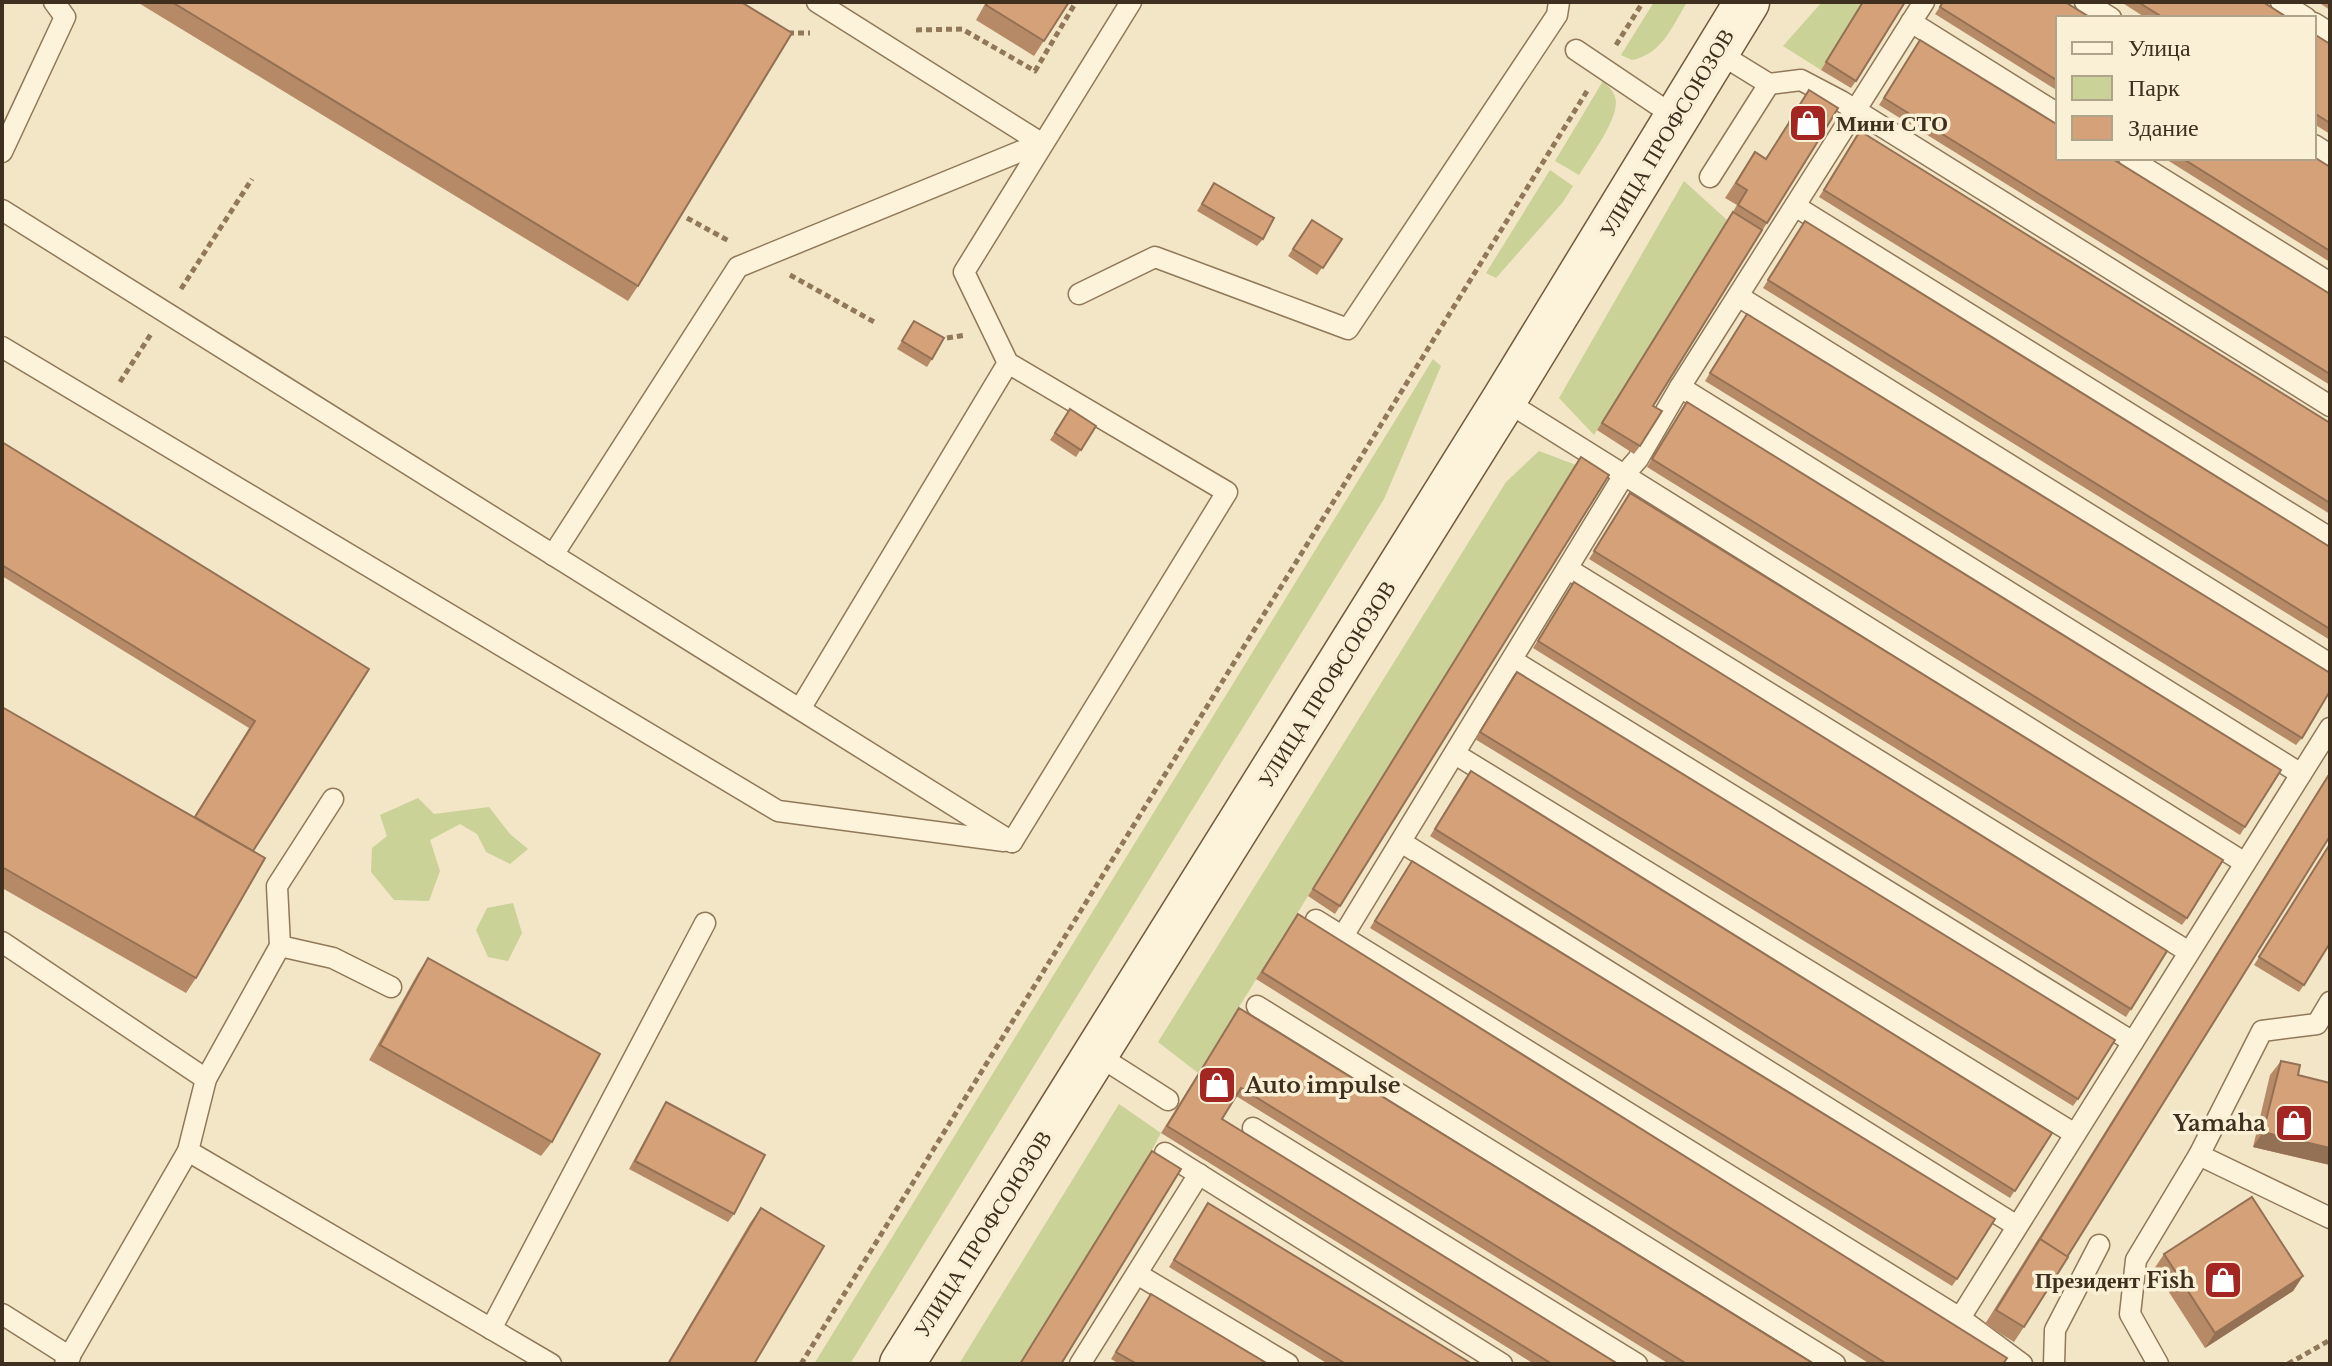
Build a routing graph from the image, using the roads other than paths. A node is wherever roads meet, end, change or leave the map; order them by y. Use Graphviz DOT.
graph roads {
  1 [pos="54,2"];
  2 [pos="817,2"];
  3 [pos="1131,2"];
  4 [pos="1559,2"];
  5 [pos="1747,2"];
  6 [pos="1924,2"];
  7 [pos="2085,2"];
  8 [pos="2281,2"];
  9 [pos="2108,16"];
  10 [pos="2303,16"];
  11 [pos="1911,22"];
  12 [pos="1576,50"];
  13 [pos="1717,52"];
  14 [pos="1769,84"];
  15 [pos="1855,112"];
  16 [pos="2056,113"];
  17 [pos="1677,118"];
  18 [pos="1041,143"];
  19 [pos="2,152"];
  20 [pos="2132,160"];
  21 [pos="1710,177"];
  22 [pos="1795,206"];
  23 [pos="2,210"];
  24 [pos="2330,283"];
  25 [pos="1079,294"];
  26 [pos="1738,296"];
  27 [pos="2,347"];
  28 [pos="1008,363"];
  29 [pos="1680,387"];
  30 [pos="1504,400"];
  31 [pos="2330,406"];
  32 [pos="1624,475"];
  33 [pos="2330,538"];
  34 [pos="553,555"];
  35 [pos="1568,569"];
  36 [pos="1512,660"];
  37 [pos="2330,664"];
  38 [pos="800,709"];
  39 [pos="2330,728"];
  40 [pos="1455,754"];
  41 [pos="2301,774"];
  42 [pos="333,799"];
  43 [pos="1012,842"];
  44 [pos="1401,842"];
  45 [pos="2245,863"];
  46 [pos="1316,920"];
  47 [pos="705,923"];
  48 [pos="1343,936"];
  49 [pos="2,942"];
  50 [pos="280,946"];
  51 [pos="2189,952"];
  52 [pos="391,987"];
  53 [pos="2330,1002"];
  54 [pos="1257,1006"];
  55 [pos="2133,1042"];
  56 [pos="1096,1054"];
  57 [pos="206,1079"];
  58 [pos="1168,1100"];
  59 [pos="1253,1128"];
  60 [pos="2075,1134"];
  61 [pos="188,1151"];
  62 [pos="1165,1153"];
  63 [pos="2199,1155"];
  64 [pos="1199,1174"];
  65 [pos="2330,1218"];
  66 [pos="2017,1226"];
  67 [pos="2099,1245"];
  68 [pos="1137,1274"];
  69 [pos="2,1314"];
  70 [pos="1960,1318"];
  71 [pos="491,1329"];
  72 [pos="68,1360"];
  73 [pos="1082,1363"];
  74 [pos="551,1364"];
  75 [pos="902,1364"];
  76 [pos="1288,1364"];
  77 [pos="1502,1364"];
  78 [pos="1637,1364"];
  79 [pos="1835,1364"];
  80 [pos="2022,1364"];
  81 [pos="2054,1364"];
  82 [pos="2158,1364"];
  1 -- 19 [label="lane"];
  2 -- 18 [label="lane"];
  3 -- 18 [label="lane"];
  4 -- 25 [label="lane"];
  5 -- 13 [label="main road, УЛИЦА ПРОФСОЮЗОВ"];
  6 -- 11 [label="lane"];
  7 -- 9 [label="lane"];
  8 -- 10 [label="lane"];
  11 -- 15 [label="lane"];
  11 -- 16 [label="lane"];
  12 -- 17 [label="lane"];
  13 -- 14 [label="lane"];
  13 -- 17 [label="main road, УЛИЦА ПРОФСОЮЗОВ"];
  14 -- 15 [label="lane"];
  14 -- 21 [label="lane"];
  15 -- 22 [label="lane"];
  15 -- 31 [label="lane"];
  17 -- 30 [label="main road, УЛИЦА ПРОФСОЮЗОВ"];
  18 -- 28 [label="lane"];
  18 -- 34 [label="lane"];
  20 -- 24 [label="lane"];
  22 -- 26 [label="lane"];
  22 -- 33 [label="lane"];
  23 -- 34 [label="lane"];
  26 -- 29 [label="lane"];
  26 -- 37 [label="lane"];
  27 -- 43 [label="lane"];
  28 -- 38 [label="lane"];
  28 -- 43 [label="lane"];
  29 -- 32 [label="lane"];
  29 -- 41 [label="lane"];
  30 -- 32 [label="lane"];
  30 -- 56 [label="main road, УЛИЦА ПРОФСОЮЗОВ"];
  32 -- 35 [label="lane"];
  32 -- 45 [label="lane"];
  34 -- 38 [label="lane"];
  35 -- 36 [label="lane"];
  35 -- 51 [label="lane"];
  36 -- 40 [label="lane"];
  36 -- 55 [label="lane"];
  38 -- 43 [label="lane"];
  39 -- 41 [label="lane"];
  40 -- 44 [label="lane"];
  40 -- 60 [label="lane"];
  41 -- 45 [label="lane"];
  42 -- 50 [label="lane"];
  44 -- 48 [label="lane"];
  44 -- 66 [label="lane"];
  45 -- 51 [label="lane"];
  46 -- 48 [label="lane"];
  47 -- 71 [label="lane"];
  48 -- 70 [label="lane"];
  49 -- 57 [label="lane"];
  50 -- 52 [label="lane"];
  50 -- 57 [label="lane"];
  51 -- 55 [label="lane"];
  53 -- 63 [label="lane"];
  54 -- 79 [label="lane"];
  55 -- 60 [label="lane"];
  56 -- 58 [label="lane"];
  56 -- 75 [label="main road, УЛИЦА ПРОФСОЮЗОВ"];
  57 -- 61 [label="lane"];
  59 -- 78 [label="lane"];
  60 -- 66 [label="lane"];
  61 -- 71 [label="lane"];
  61 -- 72 [label="lane"];
  62 -- 64 [label="lane"];
  63 -- 65 [label="lane"];
  63 -- 82 [label="lane"];
  64 -- 68 [label="lane"];
  64 -- 77 [label="lane"];
  66 -- 70 [label="lane"];
  67 -- 81 [label="lane"];
  68 -- 73 [label="lane"];
  68 -- 76 [label="lane"];
  69 -- 72 [label="lane"];
  70 -- 80 [label="lane"];
  71 -- 74 [label="lane"];
}
